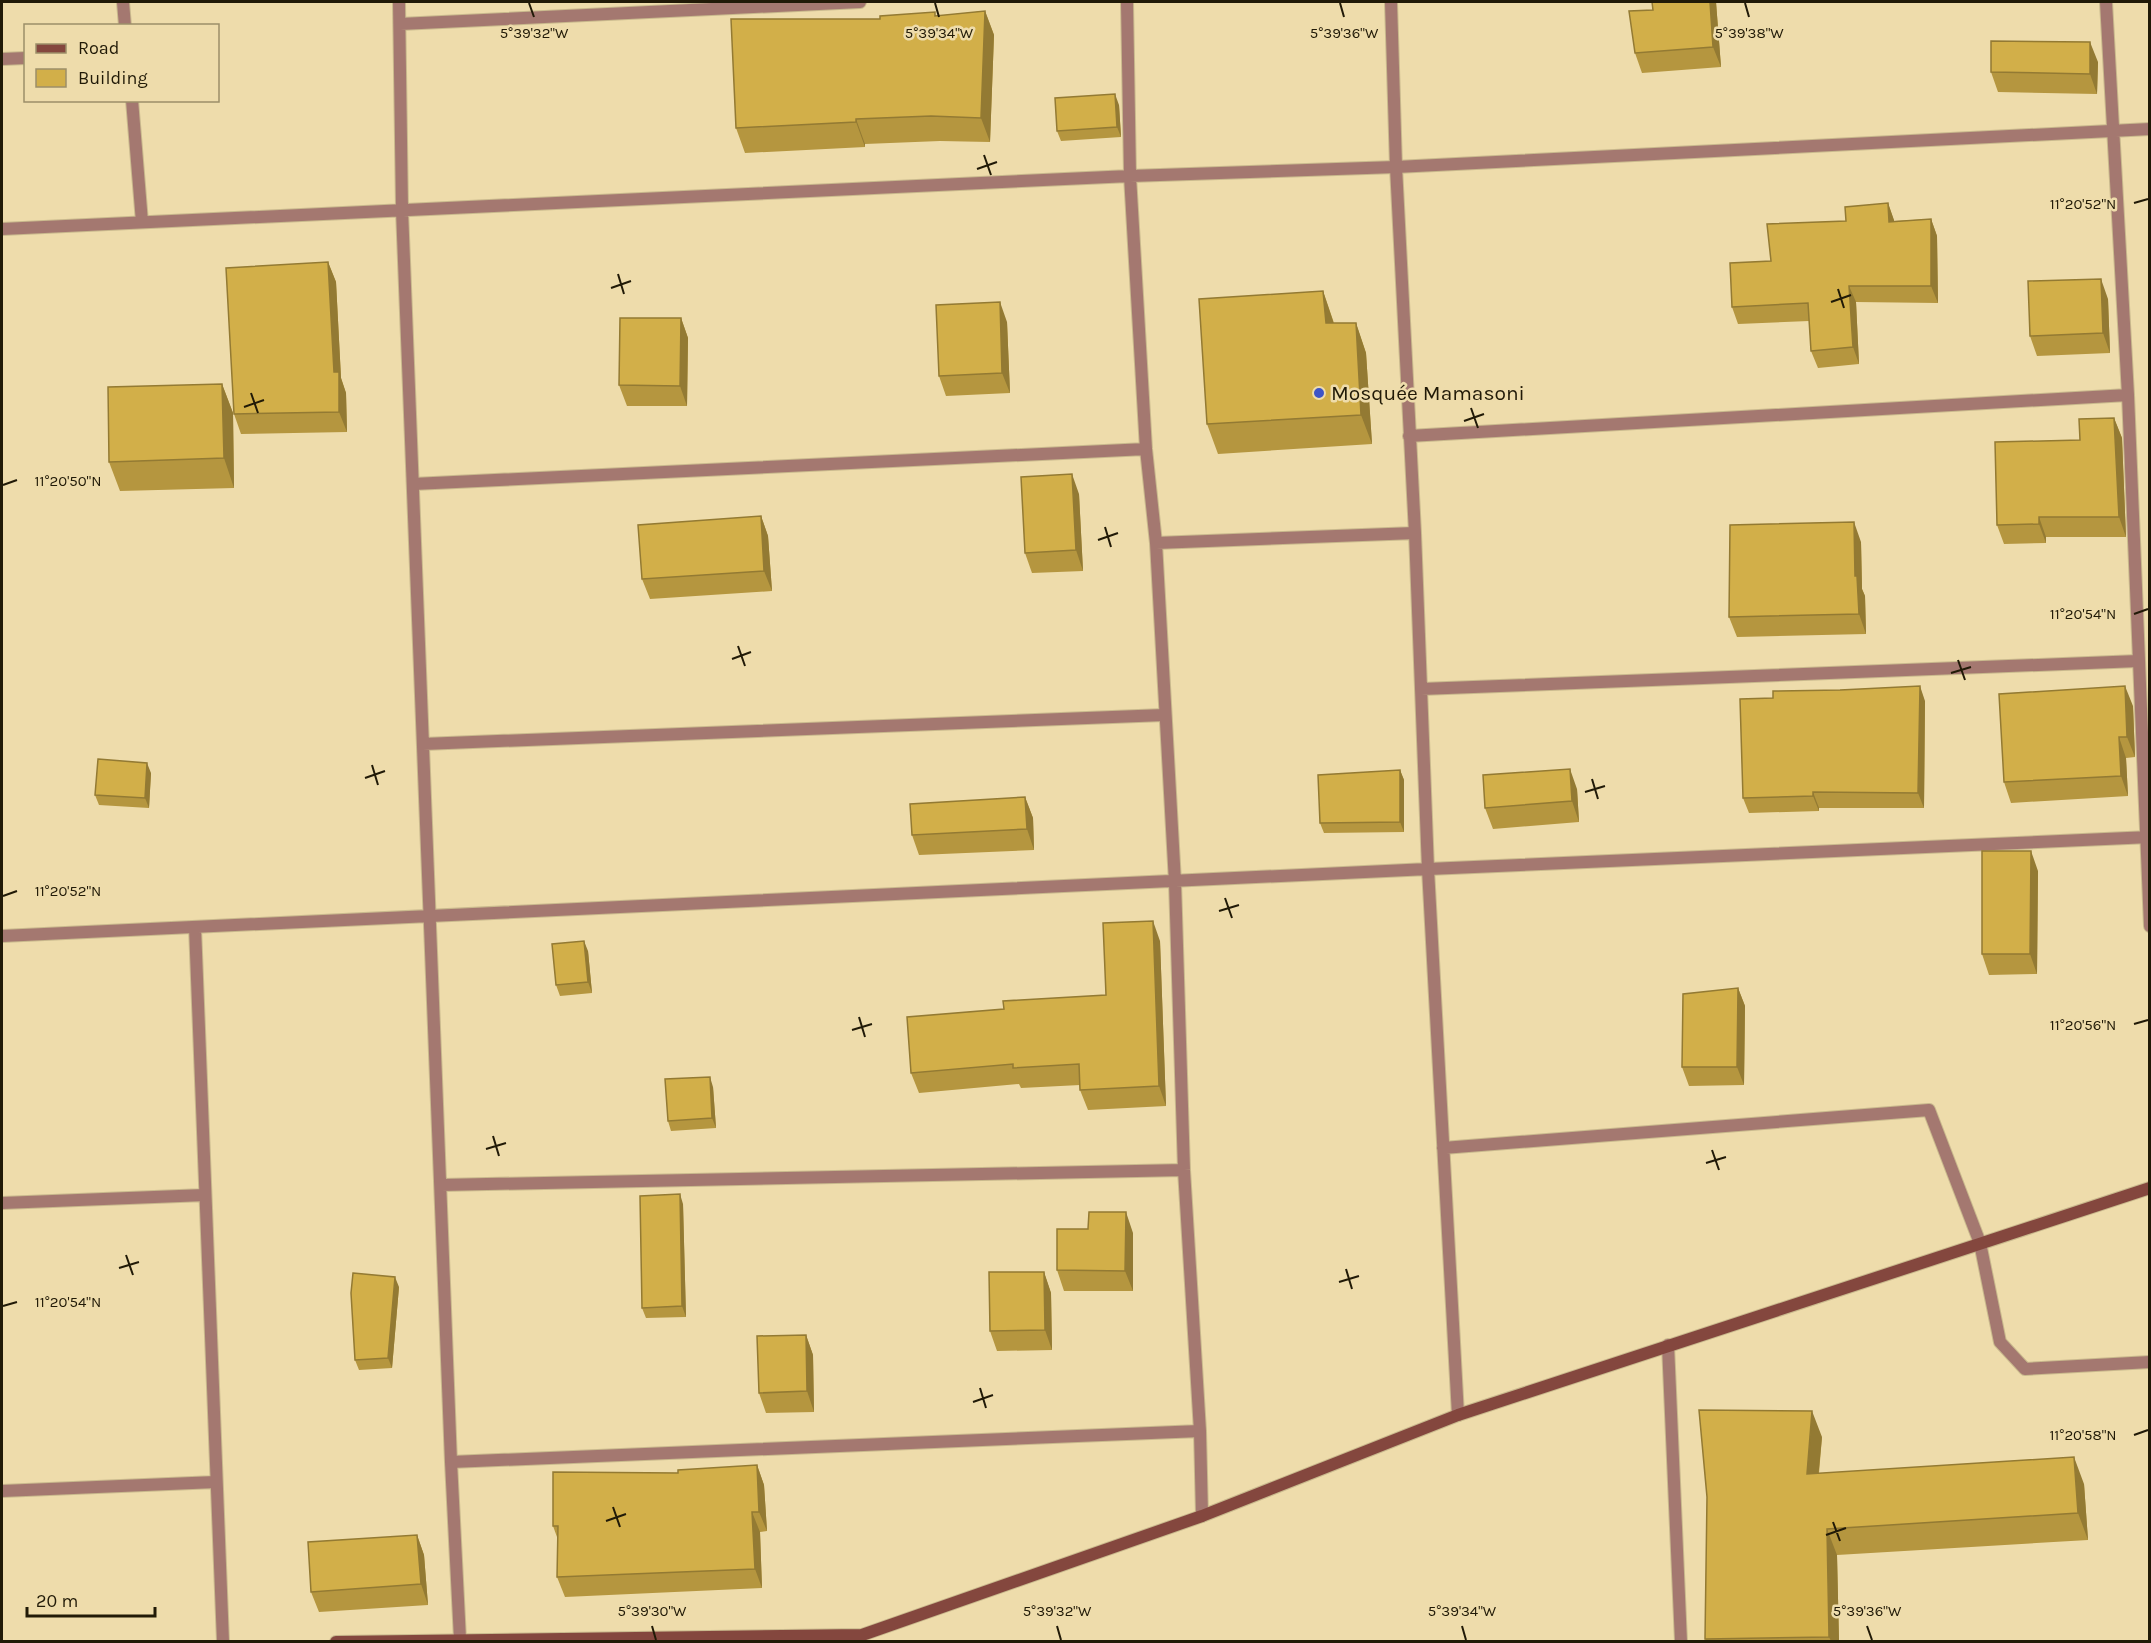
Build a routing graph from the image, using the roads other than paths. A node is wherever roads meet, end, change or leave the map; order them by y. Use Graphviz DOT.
graph roads {
  1 [pos="123,2"];
  2 [pos="399,2"];
  3 [pos="860,2"];
  4 [pos="1127,2"];
  5 [pos="1391,2"];
  6 [pos="2106,2"];
  7 [pos="125,24"];
  8 [pos="400,24"];
  9 [pos="24,58"];
  10 [pos="2,59"];
  11 [pos="132,102"];
  12 [pos="2150,129"];
  13 [pos="2114,132"];
  14 [pos="1396,167"];
  15 [pos="1130,176"];
  16 [pos="402,210"];
  17 [pos="142,222"];
  18 [pos="2,229"];
  19 [pos="2128,395"];
  20 [pos="1409,436"];
  21 [pos="1146,449"];
  22 [pos="413,484"];
  23 [pos="1415,533"];
  24 [pos="1156,543"];
  25 [pos="2138,661"];
  26 [pos="1421,689"];
  27 [pos="1164,715"];
  28 [pos="423,744"];
  29 [pos="2147,837"];
  30 [pos="1428,869"];
  31 [pos="1174,882"];
  32 [pos="430,916"];
  33 [pos="2150,926"];
  34 [pos="195,927"];
  35 [pos="2,936"];
  36 [pos="1443,1148"];
  37 [pos="1184,1170"];
  38 [pos="441,1185"];
  39 [pos="2150,1188"];
  40 [pos="205,1195"];
  41 [pos="2,1203"];
  42 [pos="1980,1243"];
  43 [pos="1668,1345"];
  44 [pos="2150,1362"];
  45 [pos="1458,1415"];
  46 [pos="1200,1431"];
  47 [pos="452,1462"];
  48 [pos="216,1482"];
  49 [pos="2,1491"];
  50 [pos="1202,1516"];
  51 [pos="862,1638"];
  52 [pos="460,1639"];
  53 [pos="223,1641"];
  54 [pos="336,1641"];
  55 [pos="849,1641"];
  56 [pos="1681,1641"];
  1 -- 7 [label="street"];
  2 -- 8 [label="street"];
  3 -- 8 [label="street"];
  4 -- 15 [label="street"];
  5 -- 14 [label="street"];
  6 -- 13 [label="street"];
  8 -- 16 [label="street"];
  9 -- 10 [label="street"];
  11 -- 17 [label="street"];
  12 -- 13 [label="street"];
  13 -- 14 [label="street"];
  13 -- 19 [label="street"];
  14 -- 15 [label="street"];
  14 -- 20 [label="street"];
  15 -- 16 [label="street"];
  15 -- 21 [label="street"];
  16 -- 17 [label="street"];
  16 -- 22 [label="street"];
  17 -- 18 [label="street"];
  19 -- 20 [label="street"];
  19 -- 25 [label="street"];
  20 -- 23 [label="street"];
  21 -- 22 [label="street"];
  21 -- 24 [label="street"];
  22 -- 28 [label="street"];
  23 -- 24 [label="street"];
  23 -- 26 [label="street"];
  24 -- 27 [label="street"];
  25 -- 26 [label="street"];
  25 -- 29 [label="street"];
  26 -- 30 [label="street"];
  27 -- 28 [label="street"];
  27 -- 31 [label="street"];
  28 -- 32 [label="street"];
  29 -- 30 [label="street"];
  29 -- 33 [label="street"];
  30 -- 31 [label="street"];
  30 -- 36 [label="street"];
  31 -- 32 [label="street"];
  31 -- 37 [label="street"];
  32 -- 34 [label="street"];
  32 -- 38 [label="street"];
  34 -- 35 [label="street"];
  34 -- 40 [label="street"];
  36 -- 42 [label="street"];
  36 -- 45 [label="street"];
  37 -- 38 [label="street"];
  37 -- 46 [label="street"];
  38 -- 47 [label="street"];
  39 -- 42 [label="street"];
  40 -- 41 [label="street"];
  40 -- 48 [label="street"];
  42 -- 43 [label="street"];
  42 -- 44 [label="street"];
  43 -- 45 [label="street"];
  43 -- 56 [label="street"];
  45 -- 50 [label="street"];
  46 -- 47 [label="street"];
  46 -- 50 [label="street"];
  47 -- 52 [label="street"];
  48 -- 49 [label="street"];
  48 -- 53 [label="street"];
  50 -- 51 [label="street"];
  51 -- 52 [label="street"];
  51 -- 55 [label="street"];
  52 -- 54 [label="street"];
}
